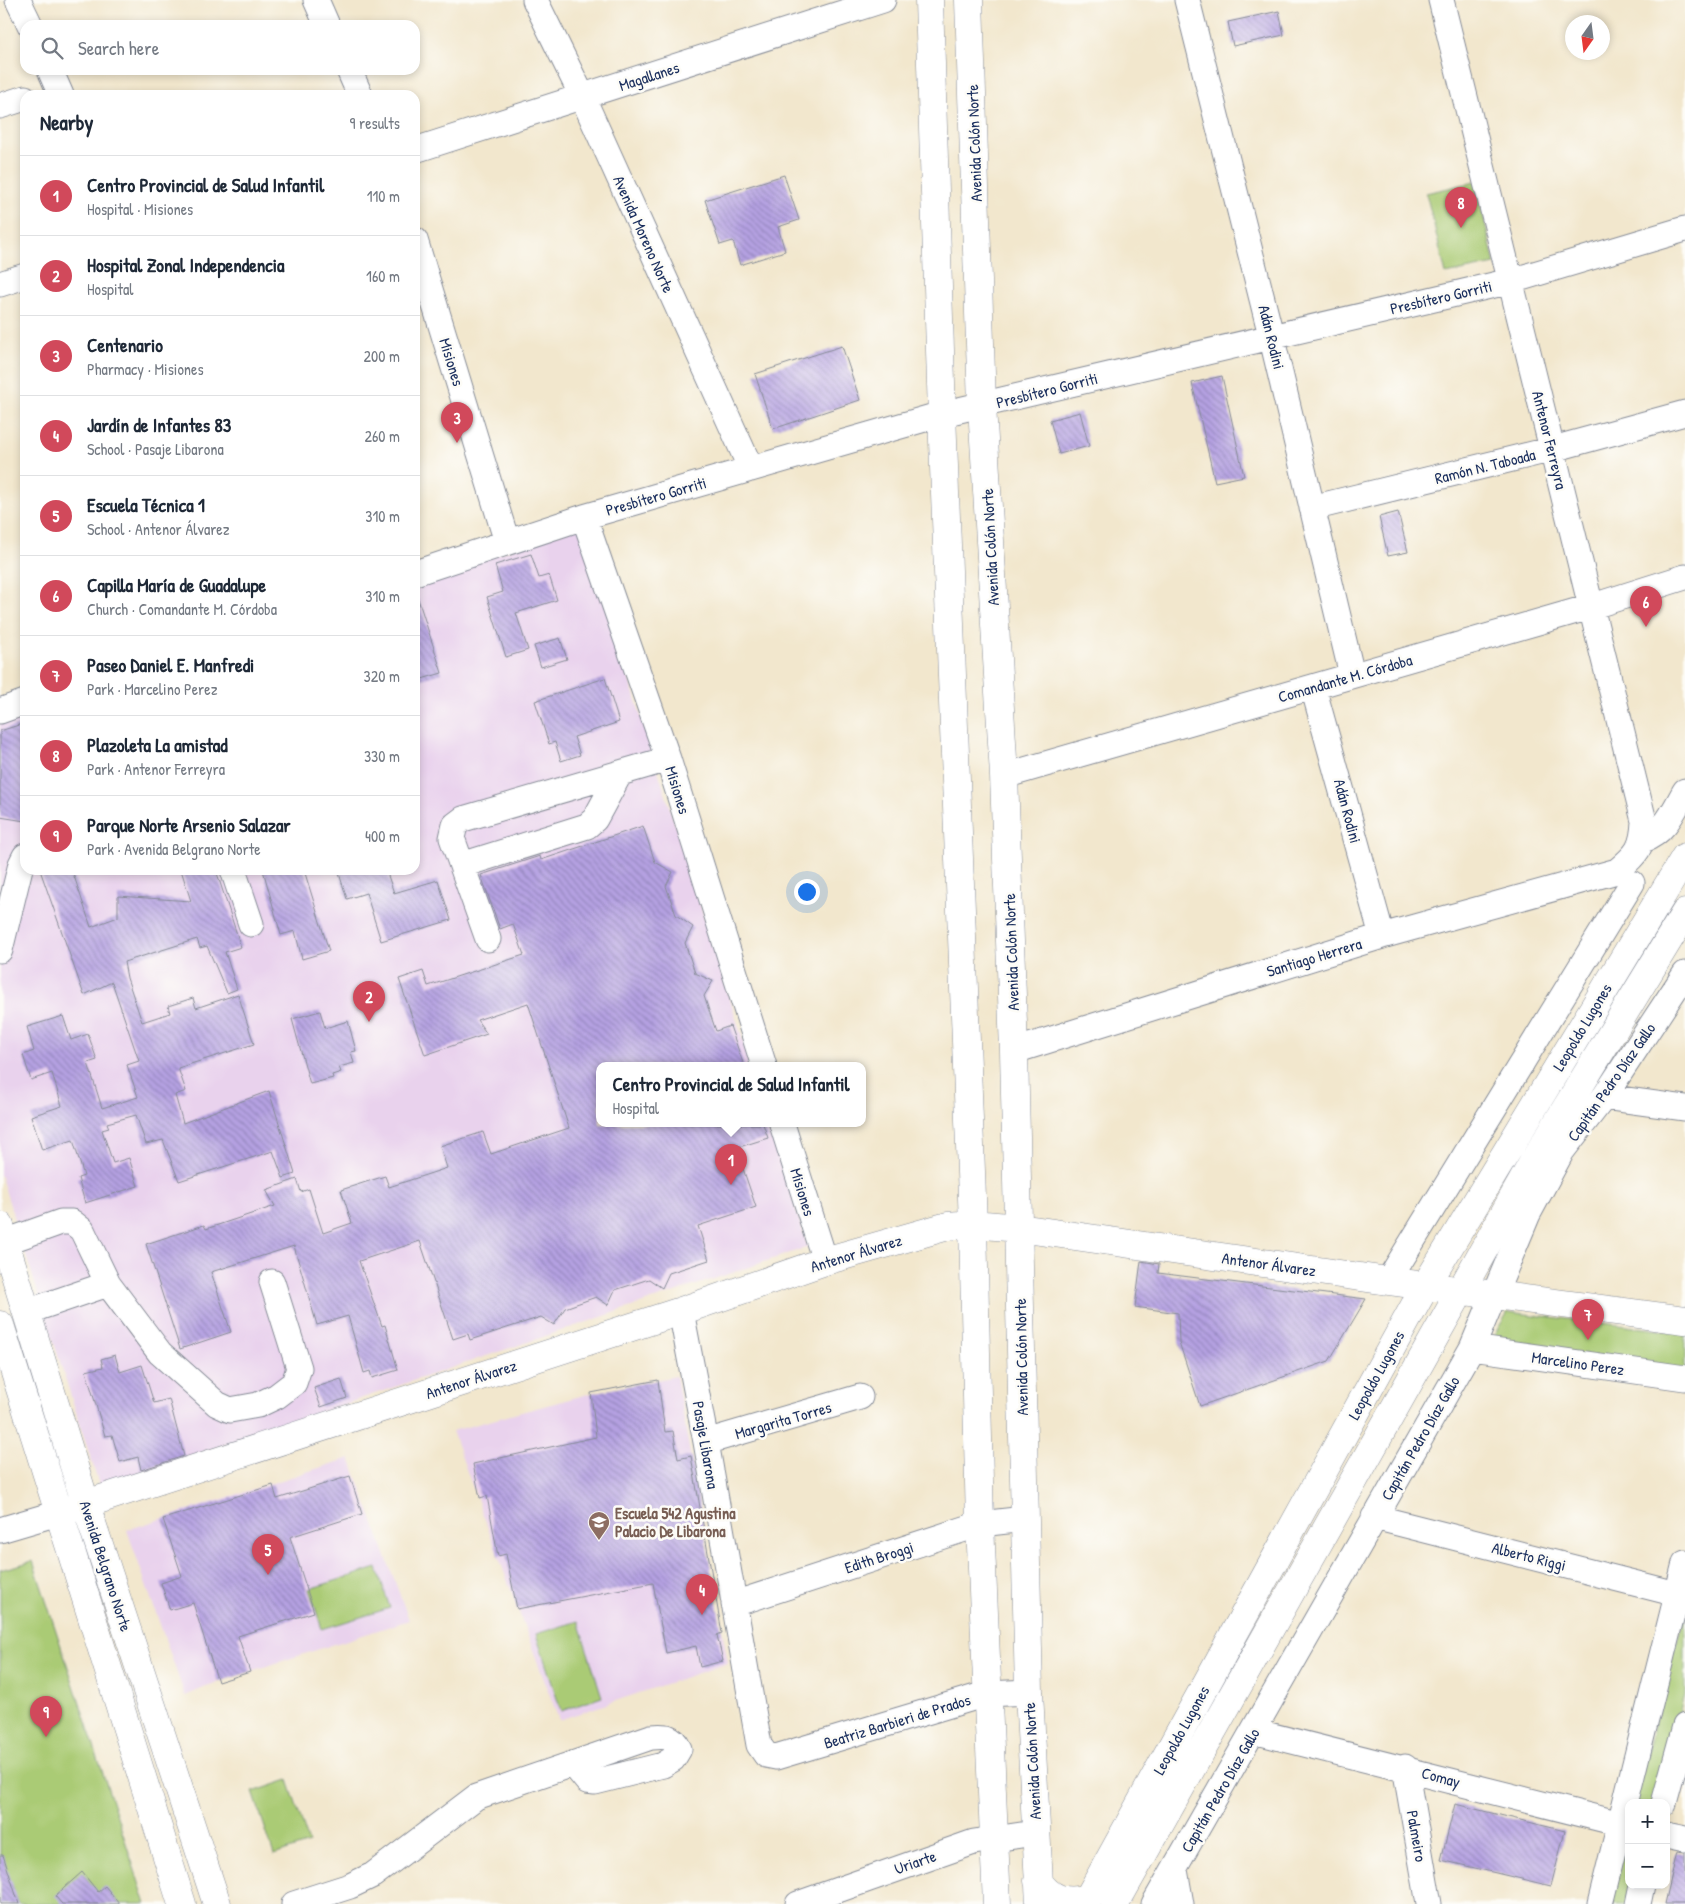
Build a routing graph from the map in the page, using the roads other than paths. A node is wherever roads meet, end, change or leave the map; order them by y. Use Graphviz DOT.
graph roads {
  1 [pos="18,0"];
  2 [pos="316,0"];
  3 [pos="535,0"];
  4 [pos="883,0"];
  5 [pos="929,0"];
  6 [pos="969,0"];
  7 [pos="1187,0"];
  8 [pos="1441,0"];
  9 [pos="28,20"];
  10 [pos="325,20"];
  11 [pos="351,75"];
  12 [pos="56,84"];
  13 [pos="43,90"];
  14 [pos="358,90"];
  15 [pos="583,98"];
  16 [pos="20,100"];
  17 [pos="0,106"];
  18 [pos="420,148"];
  19 [pos="1685,229"];
  20 [pos="420,256"];
  21 [pos="20,278"];
  22 [pos="1511,281"];
  23 [pos="0,284"];
  24 [pos="1272,335"];
  25 [pos="982,406"];
  26 [pos="1685,413"];
  27 [pos="942,414"];
  28 [pos="1553,449"];
  29 [pos="751,469"];
  30 [pos="1312,508"];
  31 [pos="584,517"];
  32 [pos="507,542"];
  33 [pos="420,570"];
  34 [pos="1685,577"];
  35 [pos="1590,607"];
  36 [pos="1352,675"];
  37 [pos="1313,687"];
  38 [pos="20,704"];
  39 [pos="0,711"];
  40 [pos="668,759"];
  41 [pos="620,773"];
  42 [pos="1004,776"];
  43 [pos="1685,791"];
  44 [pos="1643,840"];
  45 [pos="1685,857"];
  46 [pos="462,865"];
  47 [pos="20,868"];
  48 [pos="235,875"];
  49 [pos="1625,877"];
  50 [pos="1657,902"];
  51 [pos="1685,913"];
  52 [pos="251,924"];
  53 [pos="1382,936"];
  54 [pos="488,939"];
  55 [pos="0,950"];
  56 [pos="1685,974"];
  57 [pos="1014,1051"];
  58 [pos="763,1062"];
  59 [pos="1604,1097"];
  60 [pos="1685,1108"];
  61 [pos="783,1127"];
  62 [pos="973,1224"];
  63 [pos="1018,1228"];
  64 [pos="2,1234"];
  65 [pos="824,1261"];
  66 [pos="1388,1281"];
  67 [pos="272,1282"];
  68 [pos="108,1284"];
  69 [pos="1426,1285"];
  70 [pos="1461,1290"];
  71 [pos="1496,1294"];
  72 [pos="681,1311"];
  73 [pos="26,1312"];
  74 [pos="1685,1320"];
  75 [pos="0,1325"];
  76 [pos="1472,1348"];
  77 [pos="1685,1378"];
  78 [pos="860,1397"];
  79 [pos="706,1442"];
  80 [pos="86,1505"];
  81 [pos="58,1513"];
  82 [pos="1374,1517"];
  83 [pos="1025,1519"];
  84 [pos="980,1524"];
  85 [pos="0,1530"];
  86 [pos="1685,1563"];
  87 [pos="1681,1595"];
  88 [pos="734,1604"];
  89 [pos="1028,1692"];
  90 [pos="986,1694"];
  91 [pos="1685,1726"];
  92 [pos="1253,1731"];
  93 [pos="766,1755"];
  94 [pos="573,1764"];
  95 [pos="1405,1767"];
  96 [pos="1631,1799"];
  97 [pos="1665,1799"];
  98 [pos="1625,1825"];
  99 [pos="1035,1834"];
  100 [pos="1670,1836"];
  101 [pos="995,1839"];
  102 [pos="1685,1839"];
  103 [pos="1175,1870"];
  104 [pos="1641,1889"];
  105 [pos="1039,1893"];
  106 [pos="1096,1902"];
  107 [pos="182,1904"];
  108 [pos="217,1904"];
  109 [pos="294,1904"];
  110 [pos="798,1904"];
  111 [pos="997,1904"];
  112 [pos="1154,1904"];
  113 [pos="1181,1904"];
  114 [pos="1429,1904"];
  115 [pos="1600,1904"];
  116 [pos="1638,1904"];
  1 -- 9 [label="street"];
  2 -- 10 [label="street"];
  3 -- 15 [label="street, Avenida Moreno Norte"];
  4 -- 15 [label="street, Magallanes"];
  5 -- 27 [label="main road"];
  6 -- 25 [label="main road, Avenida Colón Norte"];
  7 -- 24 [label="street, Adán Rodini"];
  8 -- 22 [label="street, Antenor Ferreyra"];
  11 -- 14 [label="street"];
  12 -- 13 [label="street"];
  15 -- 18 [label="street, Magallanes"];
  15 -- 29 [label="street, Avenida Moreno Norte"];
  16 -- 17 [label="street"];
  19 -- 22 [label="street, Presbítero Gorriti"];
  20 -- 32 [label="street, Misiones"];
  21 -- 23 [label="street"];
  22 -- 24 [label="street, Presbítero Gorriti"];
  22 -- 28 [label="street, Antenor Ferreyra"];
  24 -- 25 [label="street, Presbítero Gorriti"];
  24 -- 30 [label="street, Adán Rodini"];
  25 -- 27 [label="street, Presbítero Gorriti"];
  25 -- 42 [label="main road, Avenida Colón Norte"];
  26 -- 28 [label="street, Ramón N. Taboada"];
  27 -- 29 [label="street, Presbítero Gorriti"];
  27 -- 62 [label="main road"];
  28 -- 30 [label="street, Ramón N. Taboada"];
  28 -- 35 [label="street, Antenor Ferreyra"];
  29 -- 31 [label="street, Presbítero Gorriti"];
  30 -- 36 [label="street, Adán Rodini"];
  31 -- 32 [label="street, Presbítero Gorriti"];
  31 -- 40 [label="street, Misiones"];
  32 -- 33 [label="street, Presbítero Gorriti"];
  34 -- 35 [label="street, Comandante M. Córdoba"];
  35 -- 36 [label="street, Comandante M. Córdoba"];
  35 -- 44 [label="street, Antenor Ferreyra"];
  36 -- 37 [label="street, Comandante M. Córdoba"];
  37 -- 42 [label="street, Comandante M. Córdoba"];
  37 -- 53 [label="street, Adán Rodini"];
  38 -- 39 [label="street"];
  40 -- 41 [label="street"];
  40 -- 58 [label="street, Misiones"];
  41 -- 46 [label="street"];
  41 -- 46 [label="street"];
  42 -- 57 [label="main road, Avenida Colón Norte"];
  43 -- 44 [label="street"];
  44 -- 49 [label="street"];
  45 -- 50 [label="main road, Leopoldo Lugones"];
  46 -- 54 [label="street"];
  47 -- 55 [label="street"];
  48 -- 52 [label="street"];
  49 -- 50 [label="street"];
  49 -- 53 [label="street, Santiago Herrera"];
  49 -- 66 [label="street"];
  50 -- 69 [label="main road, Leopoldo Lugones"];
  51 -- 70 [label="main road, Leopoldo Lugones"];
  53 -- 57 [label="street, Santiago Herrera"];
  56 -- 59 [label="street, Capitán Pedro Díaz Gallo"];
  57 -- 63 [label="main road, Avenida Colón Norte"];
  59 -- 60 [label="street"];
  59 -- 71 [label="street, Capitán Pedro Díaz Gallo"];
  61 -- 65 [label="street, Misiones"];
  62 -- 63 [label="main road, Antenor Álvarez"];
  62 -- 65 [label="main road, Antenor Álvarez"];
  62 -- 84 [label="main road"];
  63 -- 66 [label="main road, Antenor Álvarez"];
  63 -- 83 [label="main road, Avenida Colón Norte"];
  64 -- 68 [label="street"];
  64 -- 73 [label="main road, Avenida Belgrano Norte"];
  65 -- 72 [label="main road, Antenor Álvarez"];
  66 -- 69 [label="main road, Antenor Álvarez"];
  67 -- 68 [label="street"];
  68 -- 73 [label="street"];
  69 -- 70 [label="main road, Antenor Álvarez"];
  69 -- 106 [label="main road, Leopoldo Lugones"];
  70 -- 71 [label="main road, Antenor Álvarez"];
  70 -- 106 [label="main road, Leopoldo Lugones"];
  71 -- 74 [label="main road, Antenor Álvarez"];
  71 -- 76 [label="street, Capitán Pedro Díaz Gallo"];
  72 -- 79 [label="street, Pasaje Libarona"];
  72 -- 80 [label="main road, Antenor Álvarez"];
  73 -- 80 [label="main road, Avenida Belgrano Norte"];
  75 -- 81 [label="main road, Avenida Belgrano Norte"];
  76 -- 77 [label="street, Marcelino Perez"];
  76 -- 82 [label="street, Capitán Pedro Díaz Gallo"];
  78 -- 79 [label="street, Margarita Torres"];
  79 -- 88 [label="street, Pasaje Libarona"];
  80 -- 81 [label="main road, Antenor Álvarez"];
  80 -- 108 [label="main road, Avenida Belgrano Norte"];
  81 -- 85 [label="street"];
  81 -- 107 [label="main road, Avenida Belgrano Norte"];
  82 -- 87 [label="street, Alberto Riggi"];
  82 -- 92 [label="street, Capitán Pedro Díaz Gallo"];
  83 -- 84 [label="street, Edith Broggi"];
  83 -- 89 [label="main road, Avenida Colón Norte"];
  84 -- 88 [label="street, Edith Broggi"];
  84 -- 90 [label="main road"];
  86 -- 87 [label="street"];
  87 -- 96 [label="street"];
  88 -- 93 [label="street, Pasaje Libarona"];
  89 -- 90 [label="street, Beatriz Barbieri de Prados"];
  89 -- 99 [label="main road, Avenida Colón Norte"];
  90 -- 93 [label="street, Beatriz Barbieri de Prados"];
  90 -- 101 [label="main road"];
  91 -- 97 [label="street"];
  92 -- 95 [label="street, Comay"];
  92 -- 103 [label="street, Capitán Pedro Díaz Gallo"];
  94 -- 109 [label="street"];
  95 -- 98 [label="street, Comay"];
  95 -- 114 [label="street, Palmeiro"];
  98 -- 115 [label="street"];
  99 -- 101 [label="street, Uriarte"];
  99 -- 105 [label="main road, Avenida Colón Norte"];
  100 -- 102 [label="street"];
  101 -- 110 [label="street, Uriarte"];
  101 -- 111 [label="main road"];
  103 -- 112 [label="street, Capitán Pedro Díaz Gallo"];
  103 -- 113 [label="street"];
  104 -- 116 [label="street"];
  105 -- 106 [label="main road"];
}
